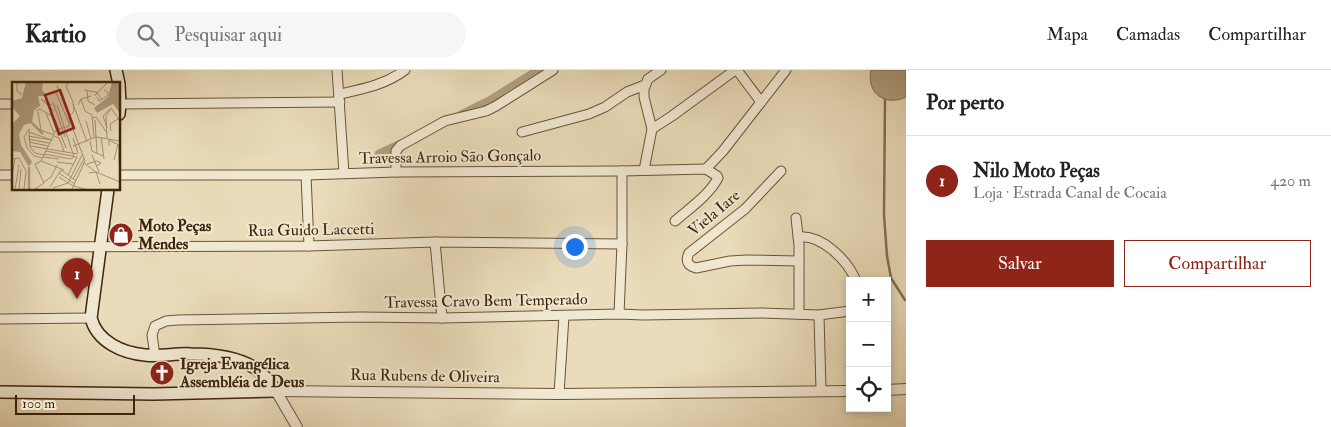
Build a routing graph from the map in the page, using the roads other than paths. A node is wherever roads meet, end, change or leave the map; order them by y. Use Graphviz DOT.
graph roads {
  1 [pos="337,70"];
  2 [pos="405,70"];
  3 [pos="553,70"];
  4 [pos="661,70"];
  5 [pos="736,70"];
  6 [pos="786,70"];
  7 [pos="645,84"];
  8 [pos="340,98"];
  9 [pos="761,102"];
  10 [pos="120,107"];
  11 [pos="652,129"];
  12 [pos="522,132"];
  13 [pos="706,168"];
  14 [pos="644,170"];
  15 [pos="622,171"];
  16 [pos="781,171"];
  17 [pos="396,172"];
  18 [pos="344,173"];
  19 [pos="120,175"];
  20 [pos="306,175"];
  21 [pos="108,190"];
  22 [pos="796,218"];
  23 [pos="675,221"];
  24 [pos="798,237"];
  25 [pos="435,242"];
  26 [pos="622,244"];
  27 [pos="309,246"];
  28 [pos="0,247"];
  29 [pos="100,247"];
  30 [pos="799,262"];
  31 [pos="854,277"];
  32 [pos="846,312"];
  33 [pos="619,314"];
  34 [pos="799,314"];
  35 [pos="819,315"];
  36 [pos="564,316"];
  37 [pos="92,318"];
  38 [pos="442,318"];
  39 [pos="0,319"];
  40 [pos="156,356"];
  41 [pos="906,389"];
  42 [pos="276,390"];
  43 [pos="821,390"];
  44 [pos="891,390"];
  45 [pos="846,391"];
  46 [pos="0,392"];
  47 [pos="559,394"];
  48 [pos="297,427"];
  1 -- 8 [label="street"];
  2 -- 8 [label="street"];
  3 -- 17 [label="street"];
  4 -- 7 [label="street"];
  5 -- 9 [label="street"];
  5 -- 11 [label="street"];
  6 -- 9 [label="street"];
  7 -- 11 [label="street"];
  7 -- 12 [label="street"];
  8 -- 10 [label="street"];
  8 -- 18 [label="street"];
  9 -- 13 [label="street"];
  11 -- 14 [label="street"];
  13 -- 14 [label="street, Travessa Arroio São Gonçalo"];
  13 -- 23 [label="street"];
  14 -- 15 [label="street, Travessa Arroio São Gonçalo"];
  15 -- 17 [label="street, Travessa Arroio São Gonçalo"];
  15 -- 26 [label="street"];
  16 -- 30 [label="street, Viela Iare"];
  17 -- 18 [label="street, Travessa Arroio São Gonçalo"];
  18 -- 20 [label="street, Travessa Arroio São Gonçalo"];
  19 -- 20 [label="street, Travessa Arroio São Gonçalo"];
  20 -- 27 [label="street"];
  21 -- 29 [label="main road"];
  22 -- 24 [label="street"];
  24 -- 30 [label="street"];
  24 -- 31 [label="street"];
  25 -- 26 [label="street, Rua Guido Laccetti"];
  25 -- 27 [label="street, Rua Guido Laccetti"];
  25 -- 38 [label="street"];
  26 -- 33 [label="street"];
  27 -- 29 [label="street, Rua Guido Laccetti"];
  28 -- 29 [label="street, Rua Guido Laccetti"];
  29 -- 37 [label="main road"];
  30 -- 34 [label="street"];
  32 -- 35 [label="street, Travessa Cravo Bem Temperado"];
  33 -- 34 [label="street, Travessa Cravo Bem Temperado"];
  33 -- 36 [label="street, Travessa Cravo Bem Temperado"];
  34 -- 35 [label="street, Travessa Cravo Bem Temperado"];
  35 -- 43 [label="street"];
  36 -- 38 [label="street, Travessa Cravo Bem Temperado"];
  36 -- 47 [label="street"];
  37 -- 39 [label="street"];
  37 -- 40 [label="main road"];
  38 -- 40 [label="street, Travessa Cravo Bem Temperado"];
  40 -- 42 [label="main road"];
  41 -- 44 [label="street"];
  42 -- 46 [label="main road, Rua Rubens de Oliveira"];
  42 -- 47 [label="street, Rua Rubens de Oliveira"];
  42 -- 48 [label="street"];
  43 -- 45 [label="street, Rua Rubens de Oliveira"];
  43 -- 47 [label="street, Rua Rubens de Oliveira"];
}
